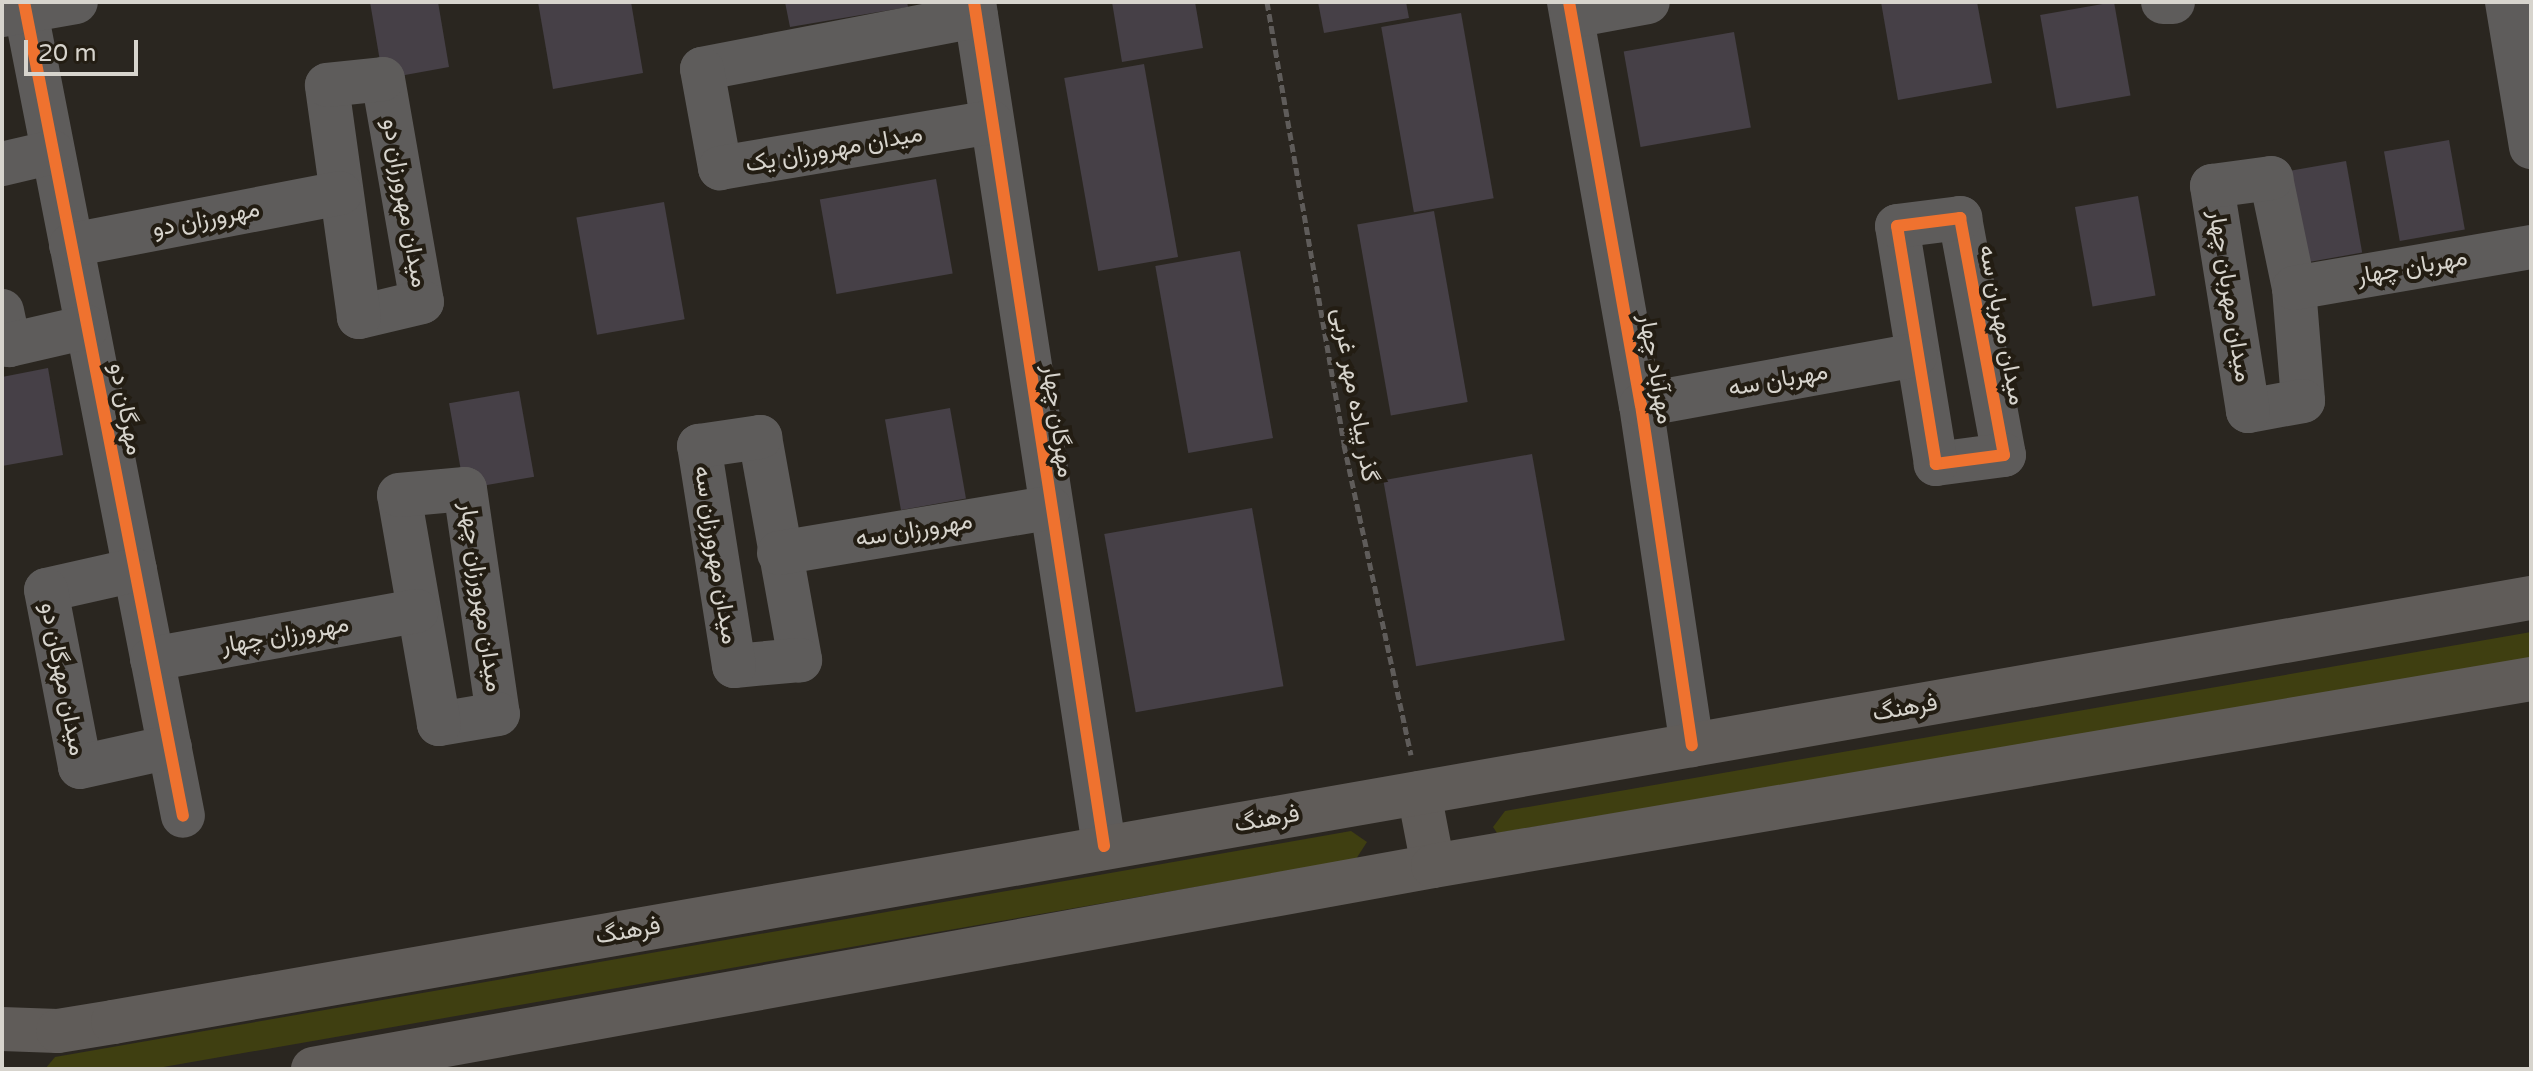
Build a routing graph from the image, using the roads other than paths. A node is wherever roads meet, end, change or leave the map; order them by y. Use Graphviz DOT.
graph roads {
  1 [pos="76,2"];
  2 [pos="1648,2"];
  3 [pos="2163,2"];
  4 [pos="2173,2"];
  5 [pos="2507,2"];
  6 [pos="17,9"];
  7 [pos="975,9"];
  8 [pos="1570,9"];
  9 [pos="991,122"];
  10 [pos="2531,147"];
  11 [pos="53,152"];
  12 [pos="2,164"];
  13 [pos="340,193"];
  14 [pos="71,245"];
  15 [pos="2531,247"];
  16 [pos="2294,288"];
  17 [pos="2,311"];
  18 [pos="87,327"];
  19 [pos="1915,355"];
  20 [pos="1641,405"];
  21 [pos="1049,508"];
  22 [pos="779,553"];
  23 [pos="135,570"];
  24 [pos="2531,598"];
  25 [pos="417,611"];
  26 [pos="152,659"];
  27 [pos="2531,679"];
  28 [pos="1692,745"];
  29 [pos="170,747"];
  30 [pos="1419,793"];
  31 [pos="183,816"];
  32 [pos="1104,846"];
  33 [pos="1433,866"];
  34 [pos="3,1032"];
  35 [pos="313,1069"];
  1 -- 6 [label="street"];
  2 -- 8 [label="street"];
  3 -- 4 [label="street"];
  5 -- 10 [label="street"];
  6 -- 11 [label="street, مهرگان دو"];
  7 -- 9 [label="street, مهرگان چهار"];
  7 -- 9 [label="street, میدان مهرورزان یک"];
  8 -- 20 [label="street, مهرآباد چهار"];
  9 -- 21 [label="street, مهرگان چهار"];
  11 -- 12 [label="street"];
  11 -- 14 [label="street, مهرگان دو"];
  13 -- 13 [label="street, میدان مهرورزان دو"];
  13 -- 14 [label="street, مهرورزان دو"];
  14 -- 18 [label="street, مهرگان دو"];
  15 -- 16 [label="street, مهربان چهار"];
  16 -- 16 [label="street, میدان مهربان چهار"];
  17 -- 18 [label="street"];
  18 -- 23 [label="street, مهرگان دو"];
  19 -- 19 [label="street, میدان مهربان سه"];
  19 -- 20 [label="street, مهربان سه"];
  20 -- 28 [label="street, مهرآباد چهار"];
  21 -- 22 [label="street, مهرورزان سه"];
  21 -- 32 [label="street, مهرگان چهار"];
  22 -- 22 [label="street, میدان مهرورزان سه"];
  23 -- 26 [label="street, مهرگان دو"];
  23 -- 29 [label="street, میدان مهرگان دو"];
  24 -- 28 [label="main road, فرهنگ"];
  25 -- 25 [label="street, میدان مهرورزان چهار"];
  25 -- 26 [label="street, مهرورزان چهار"];
  26 -- 29 [label="street, مهرگان دو"];
  27 -- 33 [label="main road"];
  28 -- 30 [label="main road, فرهنگ"];
  29 -- 31 [label="street, مهرگان دو"];
  30 -- 32 [label="main road, فرهنگ"];
  30 -- 33 [label="main road"];
  32 -- 34 [label="main road, فرهنگ"];
  33 -- 35 [label="main road"];
}
